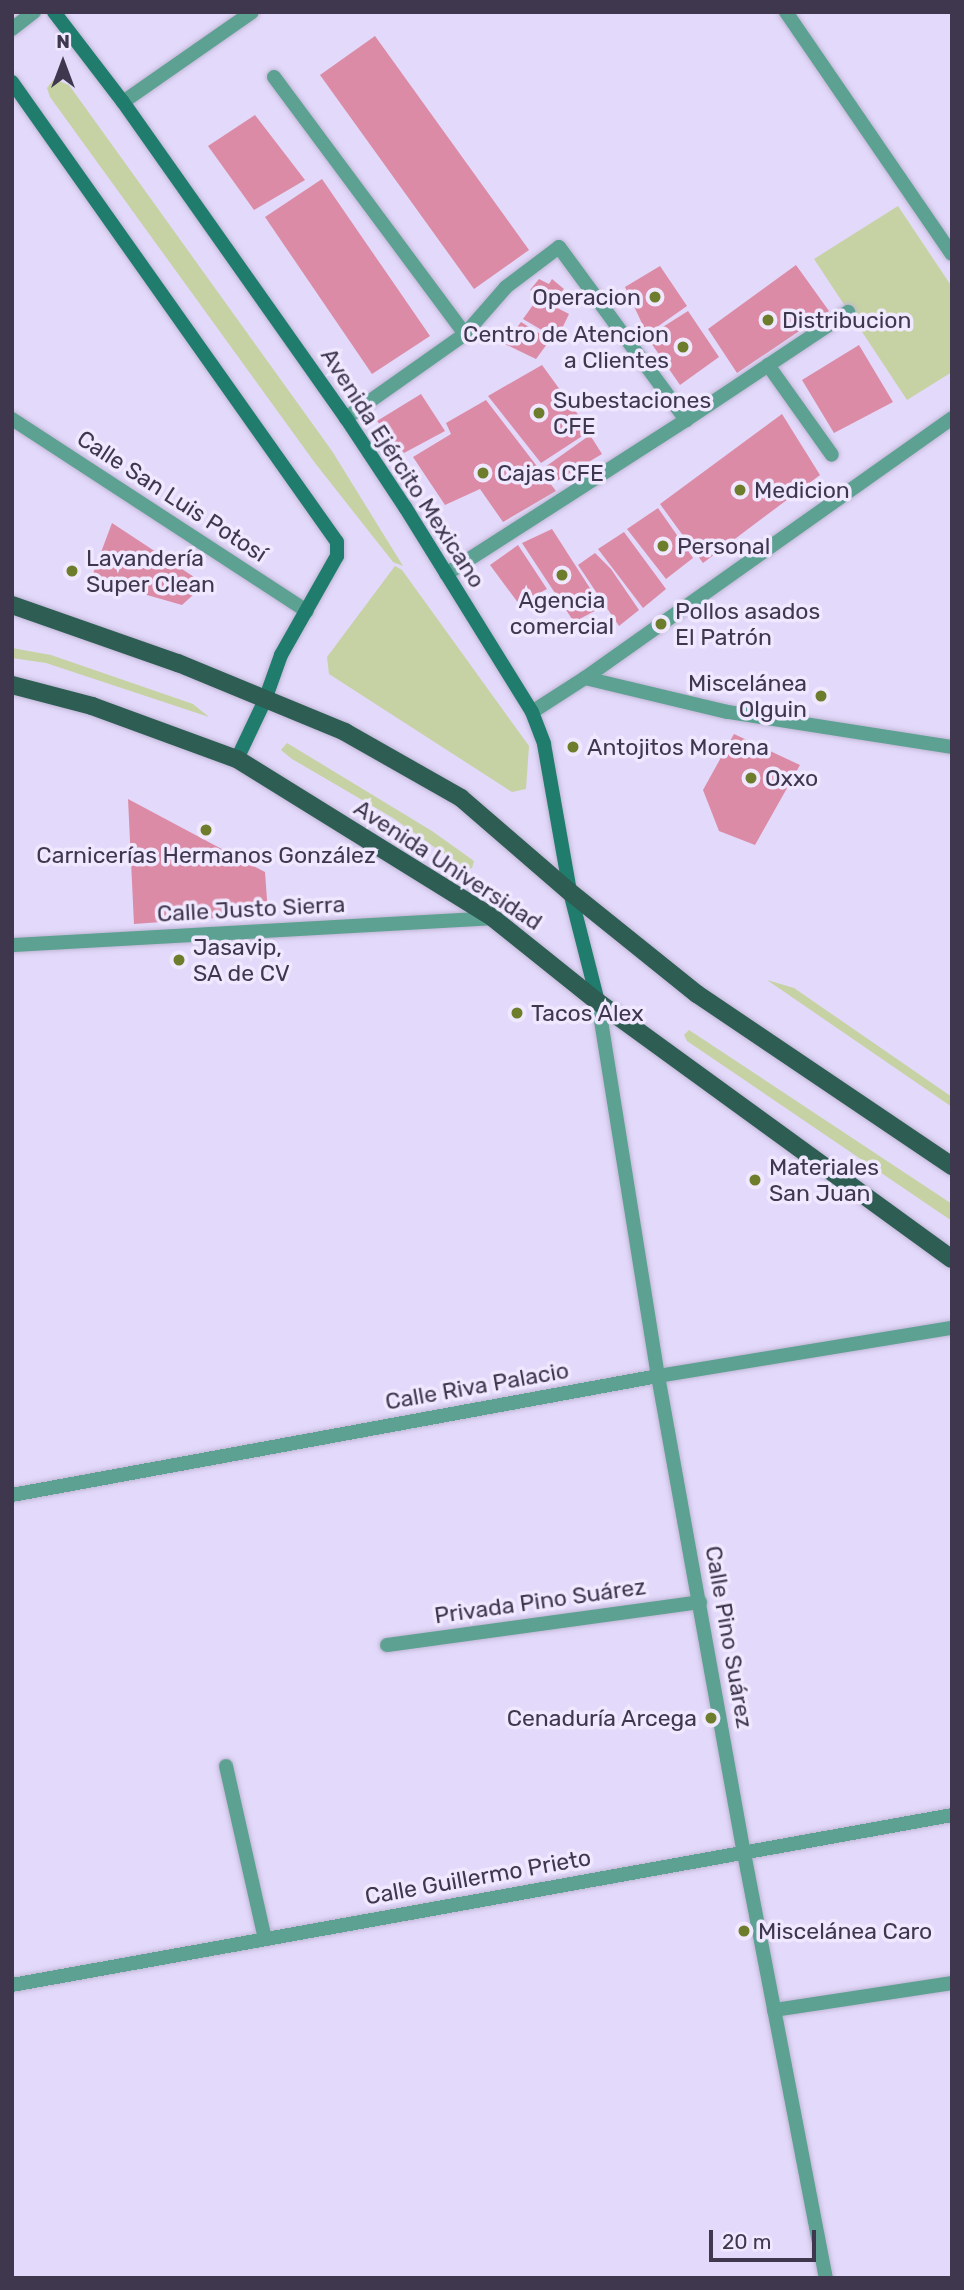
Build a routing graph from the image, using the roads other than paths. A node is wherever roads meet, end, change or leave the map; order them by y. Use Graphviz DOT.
graph roads {
  1 [pos="34,12"];
  2 [pos="54,12"];
  3 [pos="252,12"];
  4 [pos="786,12"];
  5 [pos="12,29"];
  6 [pos="274,77"];
  7 [pos="12,82"];
  8 [pos="123,102"];
  9 [pos="952,254"];
  10 [pos="848,312"];
  11 [pos="465,334"];
  12 [pos="768,365"];
  13 [pos="346,418"];
  14 [pos="952,418"];
  15 [pos="12,419"];
  16 [pos="686,420"];
  17 [pos="832,455"];
  18 [pos="446,573"];
  19 [pos="12,605"];
  20 [pos="307,611"];
  21 [pos="585,678"];
  22 [pos="12,685"];
  23 [pos="265,700"];
  24 [pos="532,712"];
  25 [pos="952,747"];
  26 [pos="237,759"];
  27 [pos="570,892"];
  28 [pos="493,918"];
  29 [pos="12,945"];
  30 [pos="598,1002"];
  31 [pos="952,1166"];
  32 [pos="952,1259"];
  33 [pos="952,1328"];
  34 [pos="659,1376"];
  35 [pos="12,1495"];
  36 [pos="700,1602"];
  37 [pos="387,1645"];
  38 [pos="226,1766"];
  39 [pos="952,1815"];
  40 [pos="744,1853"];
  41 [pos="265,1939"];
  42 [pos="952,1983"];
  43 [pos="12,1985"];
  44 [pos="775,2010"];
  45 [pos="826,2278"];
  1 -- 5 [label="street"];
  2 -- 8 [label="main road, Avenida Ejército Mexicano"];
  3 -- 8 [label="street"];
  4 -- 9 [label="street"];
  6 -- 11 [label="street"];
  7 -- 20 [label="main road"];
  8 -- 13 [label="main road, Avenida Ejército Mexicano"];
  10 -- 12 [label="street"];
  11 -- 13 [label="street"];
  11 -- 16 [label="street"];
  12 -- 16 [label="street"];
  12 -- 17 [label="street"];
  13 -- 18 [label="main road, Avenida Ejército Mexicano"];
  14 -- 21 [label="street"];
  15 -- 20 [label="street, Calle San Luis Potosí"];
  16 -- 18 [label="street"];
  18 -- 24 [label="main road, Avenida Ejército Mexicano"];
  19 -- 23 [label="main road, Avenida Universidad"];
  20 -- 23 [label="main road"];
  21 -- 24 [label="street"];
  21 -- 25 [label="street"];
  22 -- 26 [label="main road, Avenida Universidad"];
  23 -- 26 [label="main road"];
  23 -- 27 [label="main road, Avenida Universidad"];
  24 -- 27 [label="main road, Avenida Ejército Mexicano"];
  26 -- 28 [label="main road, Avenida Universidad"];
  27 -- 30 [label="main road, Avenida Ejército Mexicano"];
  27 -- 31 [label="main road, Avenida Universidad"];
  28 -- 29 [label="street, Calle Justo Sierra"];
  28 -- 30 [label="main road, Avenida Universidad"];
  30 -- 32 [label="main road, Avenida Universidad"];
  30 -- 34 [label="street, Calle Pino Suárez"];
  33 -- 34 [label="street, Calle Riva Palacio"];
  34 -- 35 [label="street, Calle Riva Palacio"];
  34 -- 36 [label="street, Calle Pino Suárez"];
  36 -- 37 [label="street, Privada Pino Suárez"];
  36 -- 40 [label="street, Calle Pino Suárez"];
  38 -- 41 [label="street"];
  39 -- 40 [label="street, Calle Guillermo Prieto"];
  40 -- 41 [label="street, Calle Guillermo Prieto"];
  40 -- 44 [label="street, Calle Pino Suárez"];
  41 -- 43 [label="street, Calle Guillermo Prieto"];
  42 -- 44 [label="street"];
  44 -- 45 [label="street, Calle Pino Suárez"];
}
